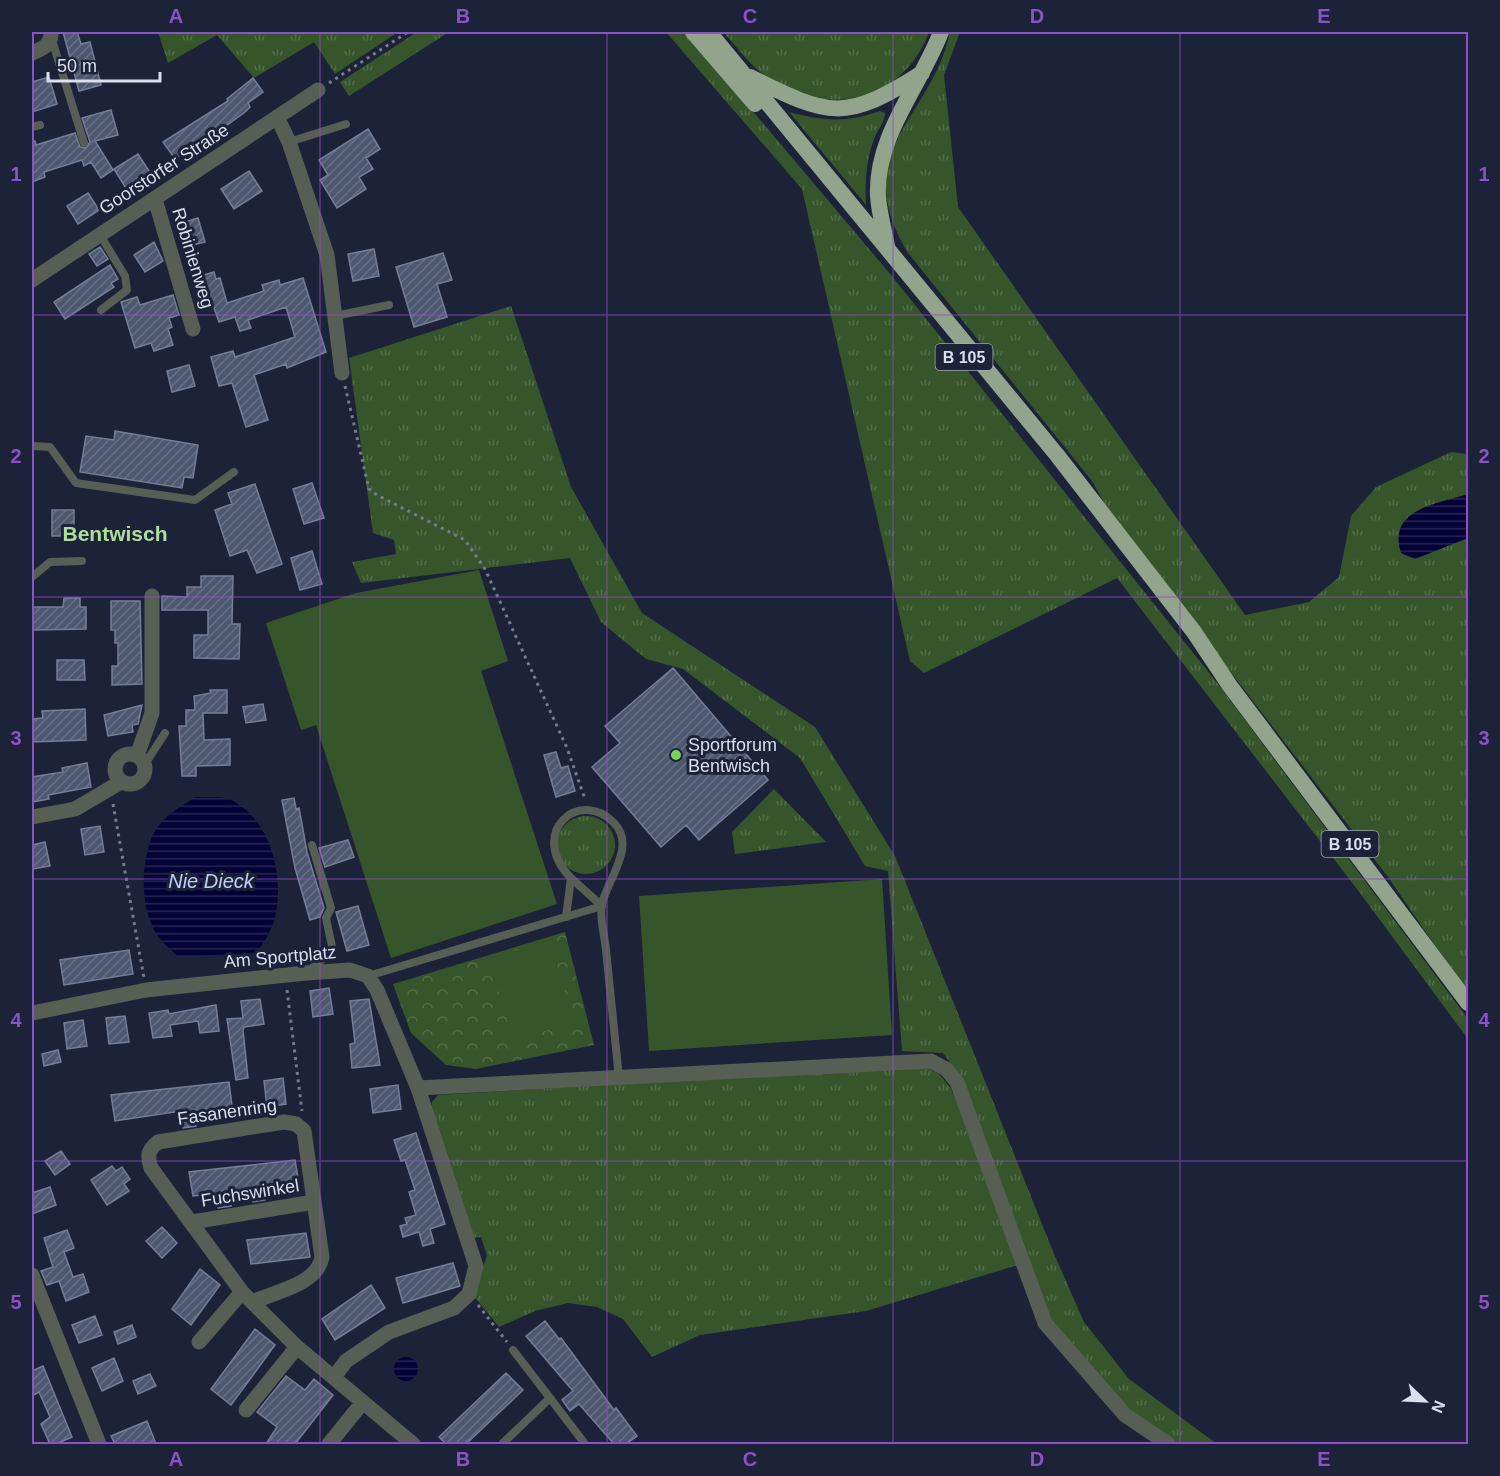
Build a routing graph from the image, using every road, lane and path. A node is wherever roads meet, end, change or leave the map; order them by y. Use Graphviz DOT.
graph roads {
  1 [pos="408,32"];
  2 [pos="693,32"];
  3 [pos="709,32"];
  4 [pos="941,32"];
  5 [pos="51,35"];
  6 [pos="32,53"];
  7 [pos="923,72"];
  8 [pos="745,74"];
  9 [pos="318,90"];
  10 [pos="277,117"];
  11 [pos="346,124"];
  12 [pos="289,142"];
  13 [pos="84,143"];
  14 [pos="155,199"];
  15 [pos="100,235"];
  16 [pos="888,247"];
  17 [pos="32,260"];
  18 [pos="36,277"];
  19 [pos="389,305"];
  20 [pos="100,310"];
  21 [pos="335,316"];
  22 [pos="194,329"];
  23 [pos="342,373"];
  24 [pos="32,446"];
  25 [pos="234,472"];
  26 [pos="82,561"];
  27 [pos="32,577"];
  28 [pos="152,596"];
  29 [pos="1230,686"];
  30 [pos="165,733"];
  31 [pos="141,760"];
  32 [pos="116,786"];
  33 [pos="588,810"];
  34 [pos="32,817"];
  35 [pos="312,845"];
  36 [pos="571,878"];
  37 [pos="602,906"];
  38 [pos="566,917"];
  39 [pos="306,973"];
  40 [pos="285,974"];
  41 [pos="368,976"];
  42 [pos="146,990"];
  43 [pos="1468,1003"];
  44 [pos="32,1013"];
  45 [pos="619,1078"];
  46 [pos="418,1088"];
  47 [pos="304,1131"];
  48 [pos="314,1202"];
  49 [pos="192,1222"];
  50 [pos="32,1275"];
  51 [pos="469,1294"];
  52 [pos="247,1297"];
  53 [pos="199,1342"];
  54 [pos="297,1347"];
  55 [pos="513,1350"];
  56 [pos="334,1377"];
  57 [pos="550,1398"];
  58 [pos="363,1402"];
  59 [pos="246,1410"];
  60 [pos="99,1444"];
  61 [pos="329,1444"];
  62 [pos="413,1444"];
  63 [pos="502,1444"];
  64 [pos="585,1444"];
  65 [pos="1168,1444"];
  1 -- 9 [label="path"];
  2 -- 29 [label="highway, B 105"];
  3 -- 8 [label="highway, B 105"];
  4 -- 7 [label="highway"];
  5 -- 6 [label="street"];
  5 -- 13 [label="lane"];
  7 -- 8 [label="highway"];
  7 -- 16 [label="highway"];
  8 -- 16 [label="highway, B 105"];
  9 -- 10 [label="street, Goorstorfer Straße"];
  10 -- 12 [label="street"];
  10 -- 14 [label="street, Goorstorfer Straße"];
  11 -- 12 [label="lane"];
  12 -- 21 [label="street"];
  14 -- 15 [label="street, Goorstorfer Straße"];
  14 -- 22 [label="street, Robinienweg"];
  15 -- 18 [label="street, Goorstorfer Straße"];
  15 -- 20 [label="lane"];
  16 -- 29 [label="highway, B 105"];
  17 -- 18 [label="street"];
  19 -- 21 [label="lane"];
  21 -- 23 [label="street"];
  23 -- 33 [label="path"];
  24 -- 25 [label="lane"];
  26 -- 27 [label="lane"];
  28 -- 31 [label="street"];
  29 -- 43 [label="highway, B 105"];
  30 -- 31 [label="lane"];
  31 -- 32 [label="street"];
  31 -- 32 [label="street"];
  32 -- 34 [label="street"];
  32 -- 42 [label="path"];
  33 -- 36 [label="lane"];
  33 -- 37 [label="lane"];
  35 -- 39 [label="lane"];
  36 -- 37 [label="lane"];
  36 -- 38 [label="lane"];
  37 -- 38 [label="lane"];
  37 -- 45 [label="lane"];
  38 -- 41 [label="lane"];
  39 -- 40 [label="street, Am Sportplatz"];
  39 -- 41 [label="street, Am Sportplatz"];
  40 -- 42 [label="street, Am Sportplatz"];
  40 -- 47 [label="path"];
  41 -- 46 [label="street"];
  42 -- 44 [label="street, Am Sportplatz"];
  45 -- 46 [label="street"];
  45 -- 65 [label="street"];
  46 -- 51 [label="street"];
  47 -- 48 [label="street"];
  47 -- 49 [label="street, Fasanenring"];
  48 -- 49 [label="street, Fuchswinkel"];
  48 -- 52 [label="street"];
  49 -- 52 [label="street, Fasanenring"];
  50 -- 60 [label="street"];
  51 -- 55 [label="path"];
  51 -- 56 [label="street"];
  52 -- 53 [label="street"];
  52 -- 54 [label="street, Fasanenring"];
  54 -- 56 [label="street, Fasanenring"];
  54 -- 59 [label="street"];
  55 -- 57 [label="lane"];
  56 -- 58 [label="street, Fasanenring"];
  57 -- 63 [label="lane"];
  57 -- 64 [label="lane"];
  58 -- 61 [label="street"];
  58 -- 62 [label="street, Fasanenring"];
}
